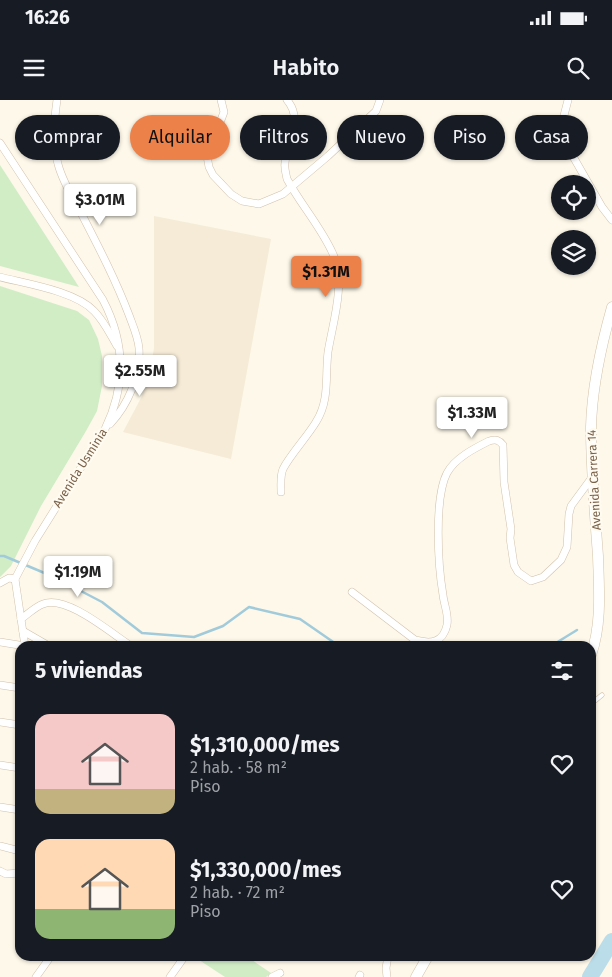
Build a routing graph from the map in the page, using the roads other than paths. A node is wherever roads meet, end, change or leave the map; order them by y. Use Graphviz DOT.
graph roads {
  1 [pos="57,100"];
  2 [pos="221,100"];
  3 [pos="287,100"];
  4 [pos="380,100"];
  5 [pos="568,100"];
  6 [pos="0,143"];
  7 [pos="292,187"];
  8 [pos="612,220"];
  9 [pos="0,277"];
  10 [pos="612,307"];
  11 [pos="120,351"];
  12 [pos="105,429"];
  13 [pos="593,476"];
  14 [pos="281,492"];
  15 [pos="15,579"];
  16 [pos="0,582"];
  17 [pos="352,592"];
  18 [pos="21,619"];
  19 [pos="23,631"];
  20 [pos="24,641"];
  21 [pos="40,641"];
  22 [pos="124,641"];
  23 [pos="418,641"];
  24 [pos="437,641"];
  25 [pos="594,641"];
  26 [pos="0,642"];
  27 [pos="15,644"];
  28 [pos="0,685"];
  29 [pos="15,687"];
  30 [pos="602,695"];
  31 [pos="596,700"];
  32 [pos="0,722"];
  33 [pos="15,724"];
  34 [pos="0,765"];
  35 [pos="15,767"];
  36 [pos="0,807"];
  37 [pos="15,809"];
  38 [pos="0,846"];
  39 [pos="15,850"];
  40 [pos="0,872"];
  41 [pos="15,873"];
  42 [pos="47,961"];
  43 [pos="181,961"];
  44 [pos="387,961"];
  45 [pos="425,961"];
  46 [pos="280,973"];
  47 [pos="36,977"];
  48 [pos="170,977"];
  49 [pos="272,977"];
  50 [pos="388,977"];
  51 [pos="416,977"];
  1 -- 12 [label="street"];
  2 -- 7 [label="street"];
  3 -- 7 [label="street"];
  4 -- 7 [label="street"];
  5 -- 8 [label="street"];
  6 -- 11 [label="street, Avenida Usminia"];
  7 -- 14 [label="street"];
  9 -- 11 [label="street"];
  10 -- 13 [label="main road, Avenida Carrera 14"];
  11 -- 12 [label="street, Avenida Usminia"];
  12 -- 15 [label="street, Avenida Usminia"];
  13 -- 24 [label="street"];
  13 -- 25 [label="main road, Avenida Carrera 14"];
  15 -- 16 [label="street"];
  15 -- 18 [label="street"];
  17 -- 23 [label="street"];
  18 -- 19 [label="street"];
  18 -- 22 [label="street"];
  19 -- 20 [label="street"];
  19 -- 21 [label="street"];
  26 -- 27 [label="street"];
  28 -- 29 [label="street"];
  30 -- 31 [label="lane"];
  32 -- 33 [label="street"];
  34 -- 35 [label="street"];
  36 -- 37 [label="street"];
  38 -- 39 [label="street"];
  40 -- 41 [label="street"];
  42 -- 47 [label="street"];
  43 -- 48 [label="street"];
  44 -- 50 [label="street"];
  45 -- 51 [label="main road"];
  46 -- 49 [label="street"];
}
